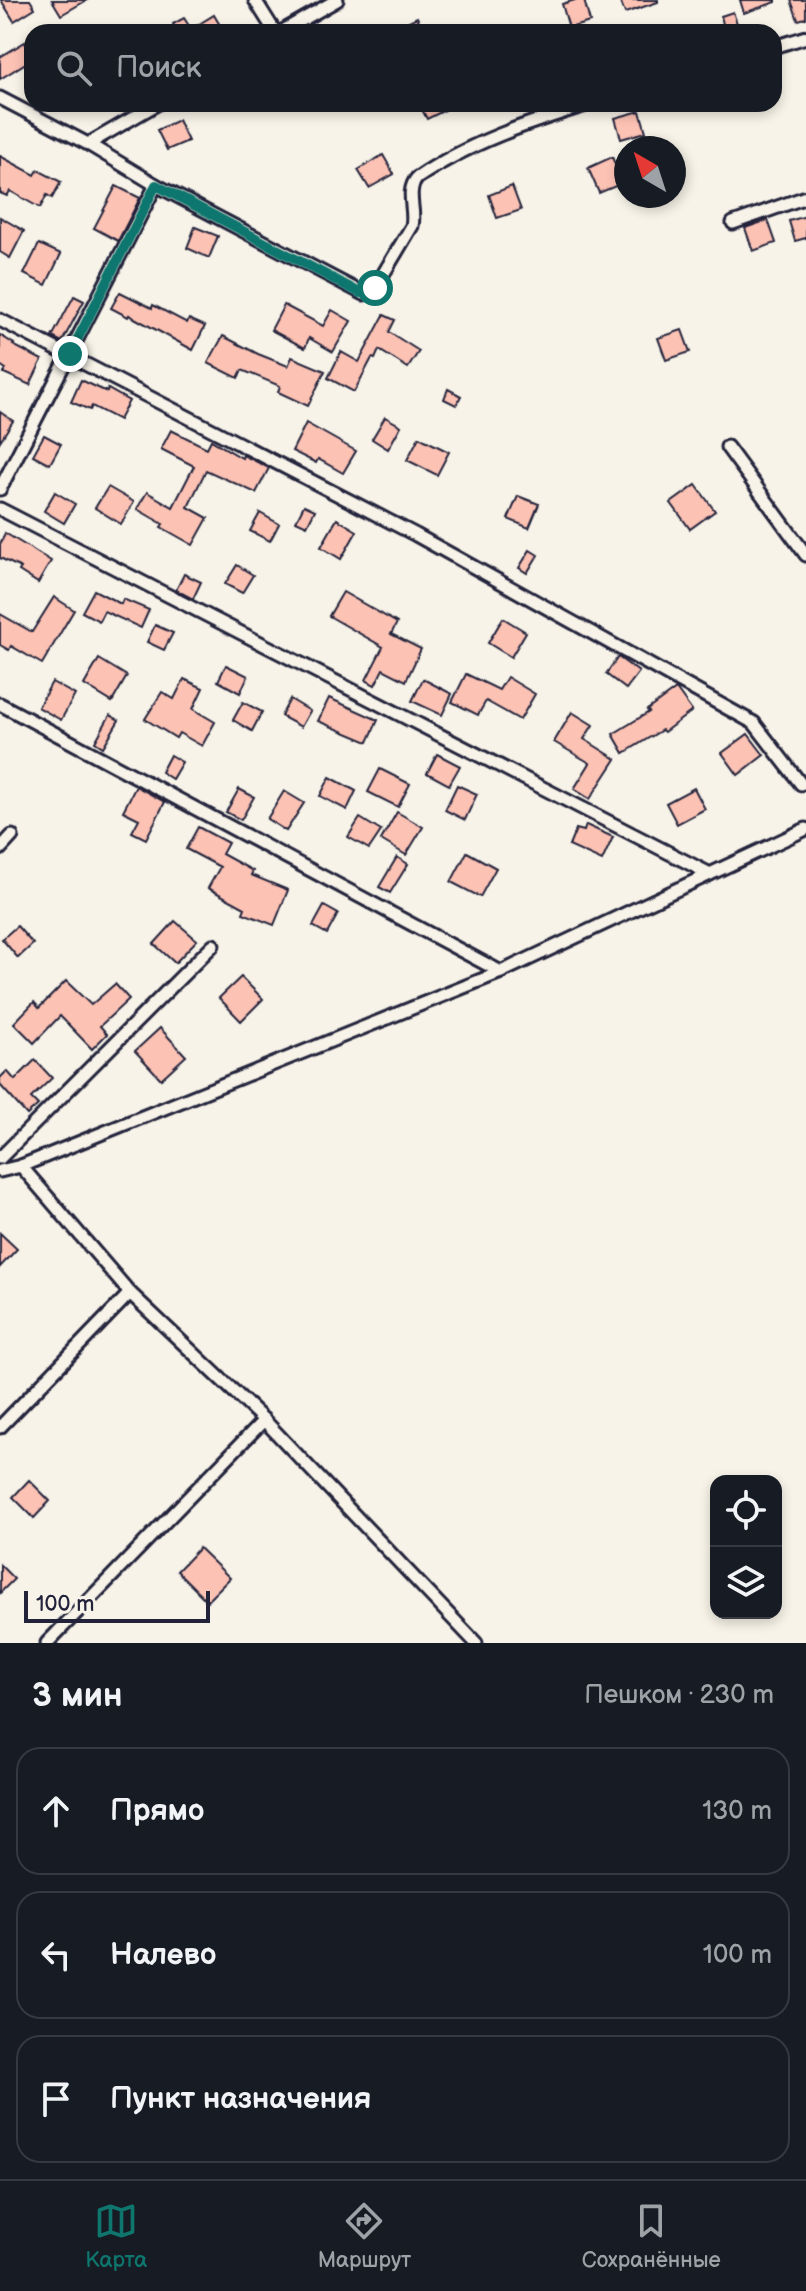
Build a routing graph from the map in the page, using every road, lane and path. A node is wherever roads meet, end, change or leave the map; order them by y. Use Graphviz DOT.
graph roads {
  1 [pos="255,0"];
  2 [pos="337,0"];
  3 [pos="270,24"];
  4 [pos="295,24"];
  5 [pos="806,37"];
  6 [pos="782,44"];
  7 [pos="0,98"];
  8 [pos="24,111"];
  9 [pos="27,112"];
  10 [pos="143,112"];
  11 [pos="563,112"];
  12 [pos="88,144"];
  13 [pos="156,185"];
  14 [pos="806,197"];
  15 [pos="733,223"];
  16 [pos="0,320"];
  17 [pos="70,354"];
  18 [pos="727,447"];
  19 [pos="0,489"];
  20 [pos="0,509"];
  21 [pos="806,555"];
  22 [pos="0,704"];
  23 [pos="804,785"];
  24 [pos="806,829"];
  25 [pos="12,836"];
  26 [pos="0,849"];
  27 [pos="710,874"];
  28 [pos="213,945"];
  29 [pos="501,972"];
  30 [pos="0,1158"];
  31 [pos="21,1166"];
  32 [pos="0,1171"];
  33 [pos="130,1293"];
  34 [pos="264,1420"];
  35 [pos="0,1427"];
  36 [pos="47,1643"];
  37 [pos="476,1643"];
  1 -- 3 [label="street"];
  2 -- 4 [label="street"];
  5 -- 6 [label="street"];
  7 -- 8 [label="street"];
  9 -- 12 [label="street"];
  10 -- 12 [label="street"];
  11 -- 13 [label="street"];
  12 -- 13 [label="street"];
  13 -- 17 [label="street"];
  14 -- 15 [label="street"];
  16 -- 17 [label="street"];
  17 -- 19 [label="street"];
  17 -- 23 [label="street"];
  18 -- 21 [label="street"];
  20 -- 27 [label="street"];
  22 -- 29 [label="street"];
  24 -- 27 [label="street"];
  25 -- 26 [label="street"];
  27 -- 29 [label="street"];
  28 -- 30 [label="street"];
  29 -- 31 [label="street"];
  31 -- 32 [label="street"];
  31 -- 33 [label="street"];
  33 -- 34 [label="street"];
  33 -- 35 [label="street"];
  34 -- 36 [label="street"];
  34 -- 37 [label="street"];
}
